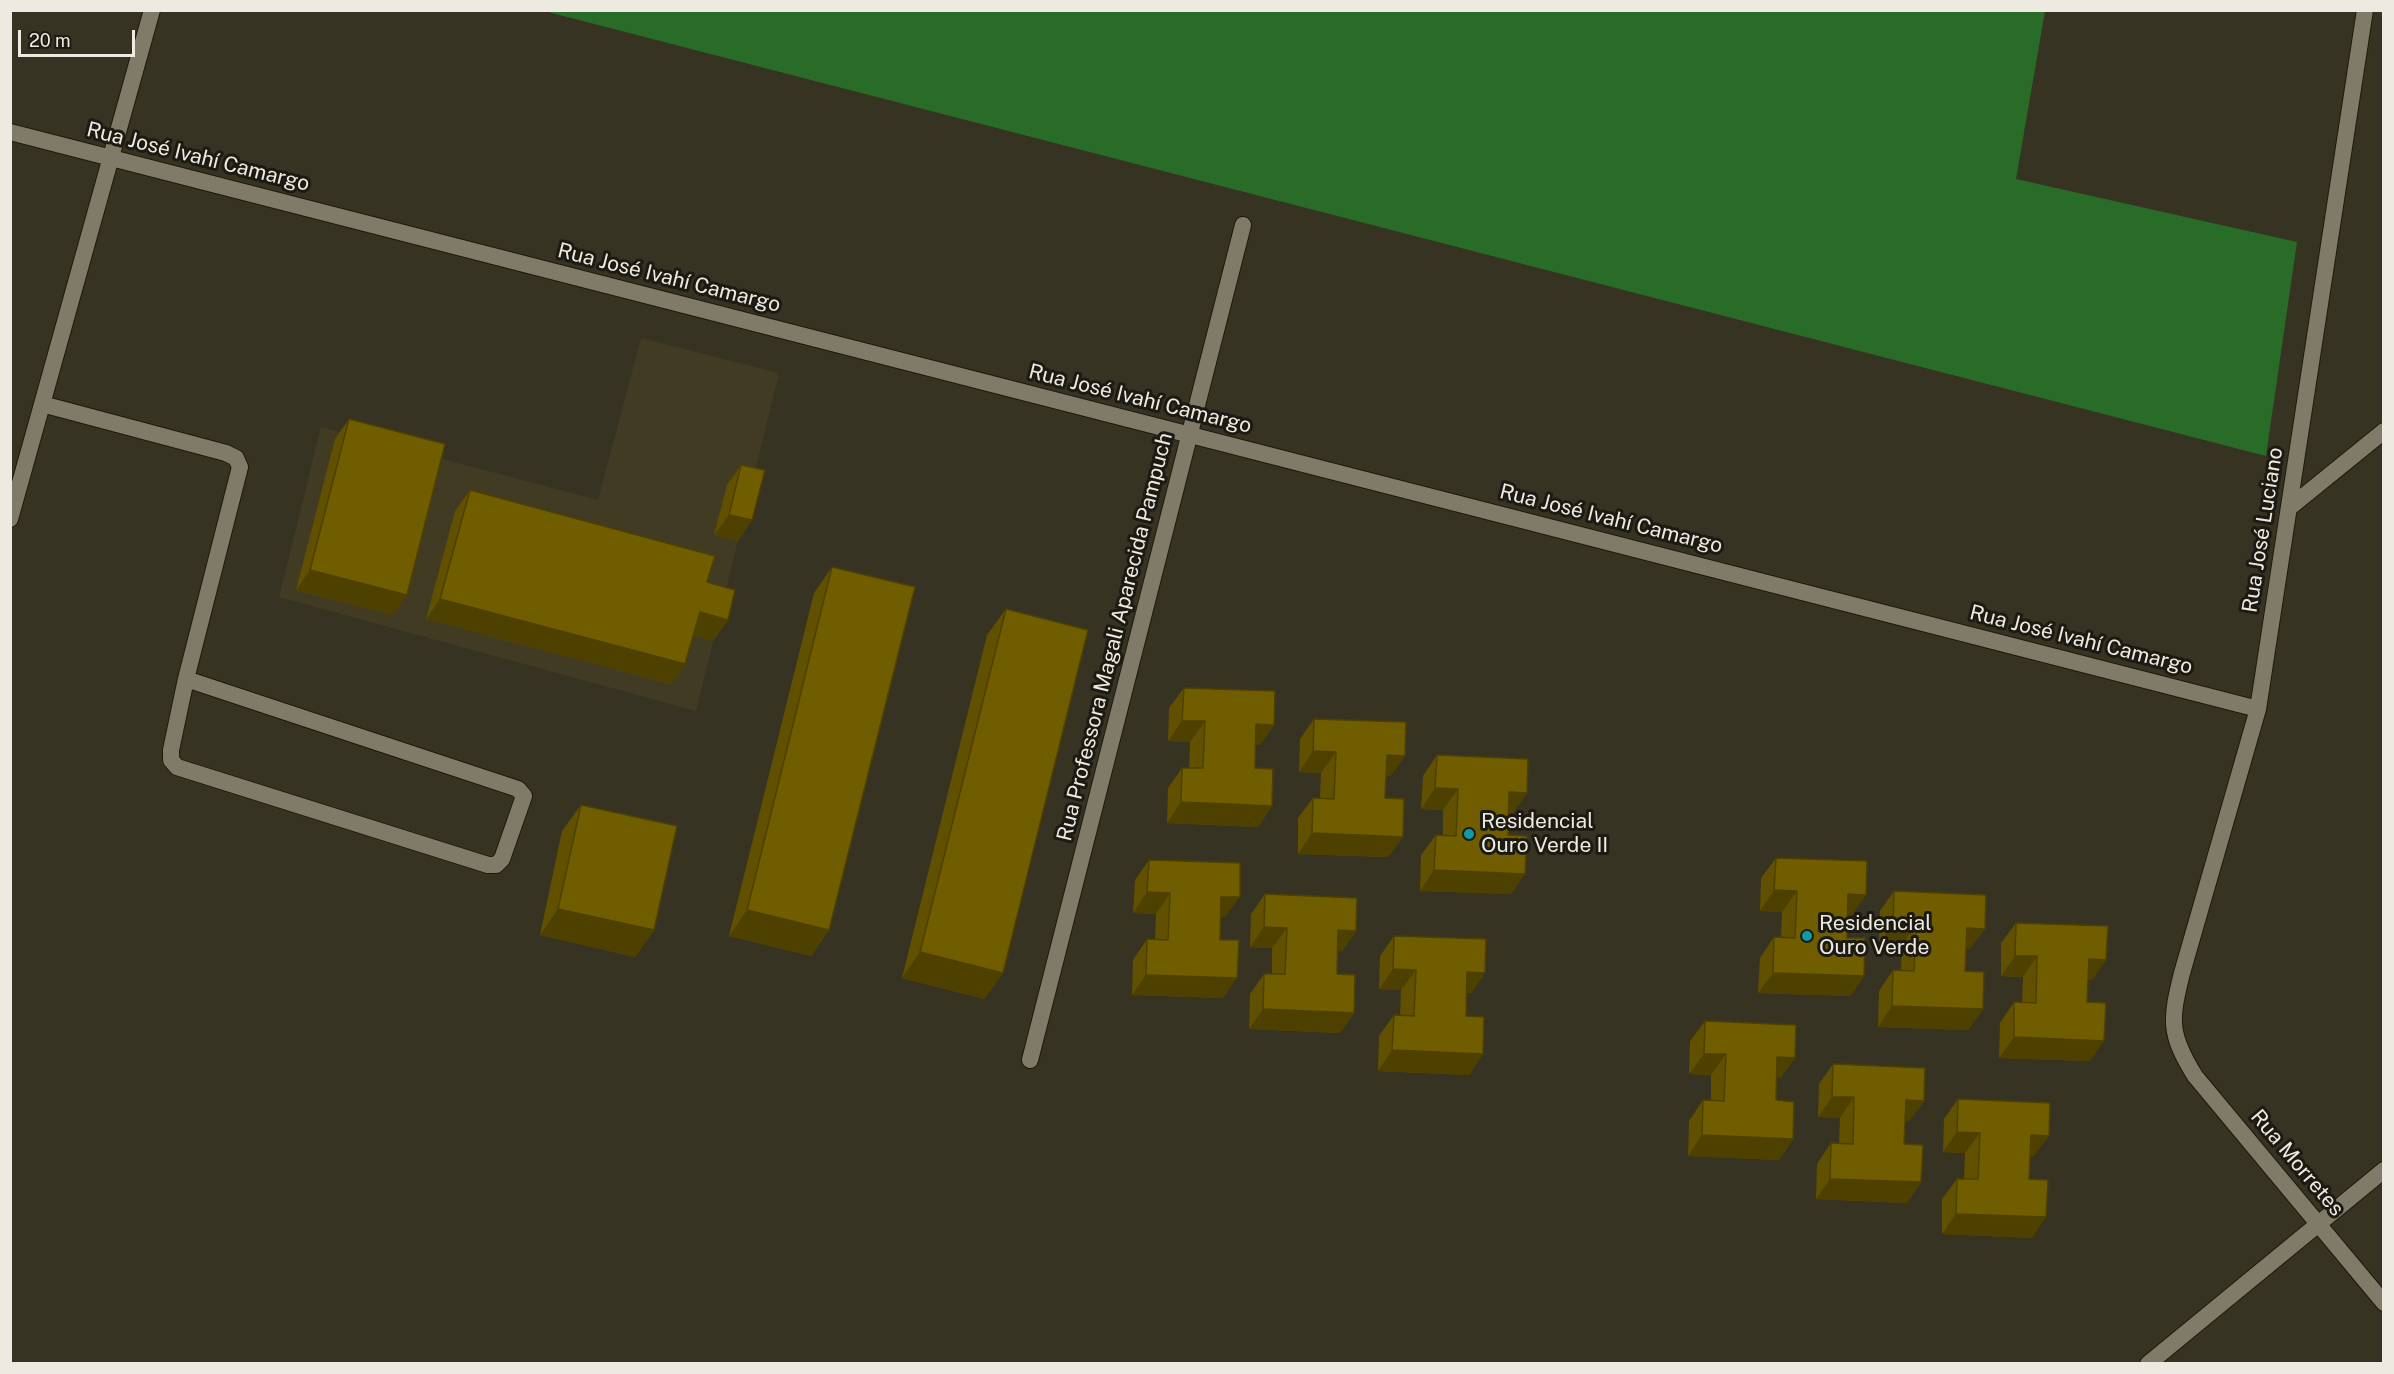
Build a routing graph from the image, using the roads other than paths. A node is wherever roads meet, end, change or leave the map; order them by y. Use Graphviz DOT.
graph roads {
  1 [pos="152,10"];
  2 [pos="2365,10"];
  3 [pos="10,132"];
  4 [pos="111,158"];
  5 [pos="1243,225"];
  6 [pos="42,405"];
  7 [pos="2384,430"];
  8 [pos="1190,435"];
  9 [pos="2289,508"];
  10 [pos="10,519"];
  11 [pos="186,679"];
  12 [pos="2258,709"];
  13 [pos="2179,1049"];
  14 [pos="1030,1060"];
  15 [pos="2384,1170"];
  16 [pos="2318,1224"];
  17 [pos="2384,1303"];
  18 [pos="2148,1364"];
  1 -- 4 [label="street"];
  2 -- 9 [label="street, Rua José Luciano"];
  3 -- 4 [label="street, Rua José Ivahí Camargo"];
  4 -- 6 [label="street"];
  4 -- 8 [label="street, Rua José Ivahí Camargo"];
  5 -- 8 [label="street, Rua Professora Magali Aparecida Pampuch"];
  6 -- 10 [label="street"];
  6 -- 11 [label="street"];
  7 -- 9 [label="street"];
  8 -- 12 [label="street, Rua José Ivahí Camargo"];
  8 -- 14 [label="street, Rua Professora Magali Aparecida Pampuch"];
  9 -- 12 [label="street, Rua José Luciano"];
  11 -- 11 [label="street"];
  12 -- 13 [label="street, Rua José Luciano"];
  13 -- 16 [label="street, Rua Morretes"];
  15 -- 16 [label="street"];
  16 -- 17 [label="street, Rua Morretes"];
  16 -- 18 [label="street"];
}
